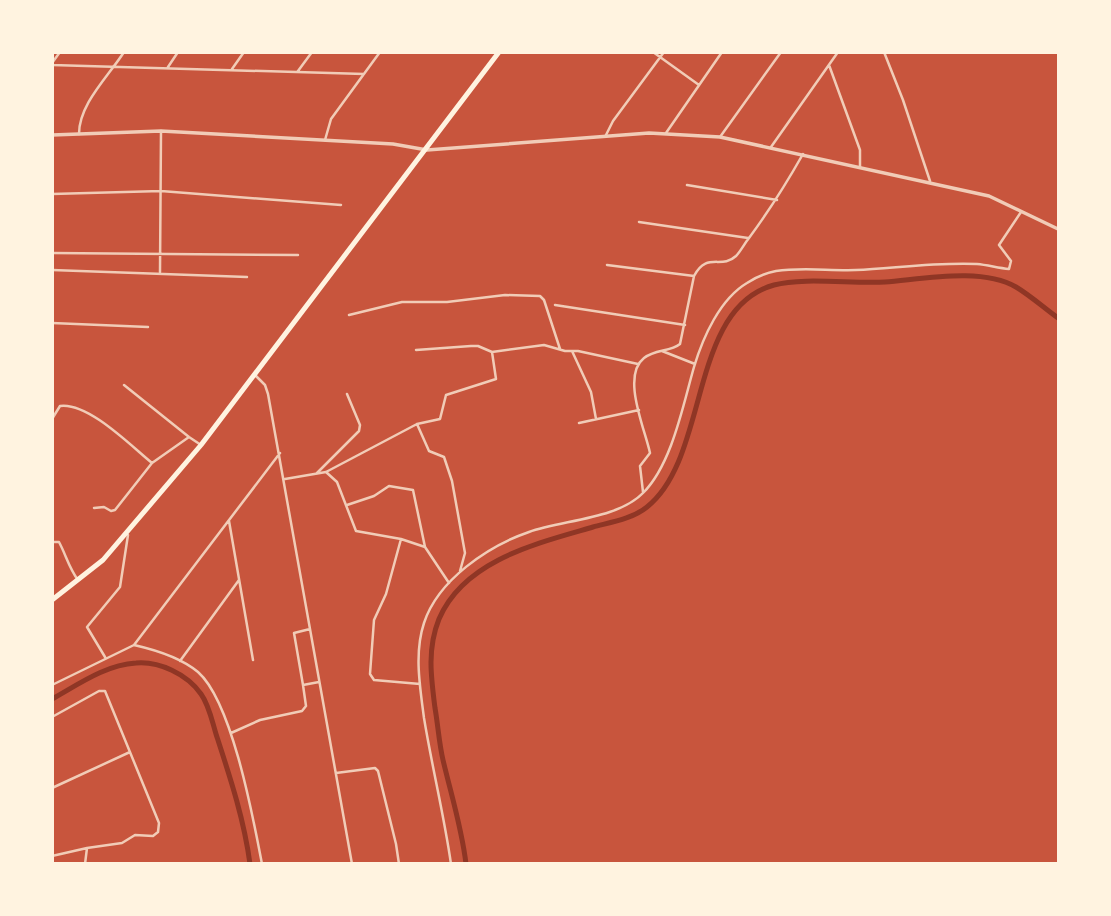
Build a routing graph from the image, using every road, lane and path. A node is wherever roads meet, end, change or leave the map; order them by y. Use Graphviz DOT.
graph roads {
  1 [pos="60,52"];
  2 [pos="124,52"];
  3 [pos="178,52"];
  4 [pos="244,52"];
  5 [pos="312,52"];
  6 [pos="380,52"];
  7 [pos="499,52"];
  8 [pos="653,52"];
  9 [pos="664,52"];
  10 [pos="722,52"];
  11 [pos="780,52"];
  12 [pos="838,52"];
  13 [pos="884,52"];
  14 [pos="660,58"];
  15 [pos="52,64"];
  16 [pos="829,65"];
  17 [pos="115,67"];
  18 [pos="167,67"];
  19 [pos="232,69"];
  20 [pos="298,71"];
  21 [pos="364,74"];
  22 [pos="699,85"];
  23 [pos="161,131"];
  24 [pos="666,133"];
  25 [pos="79,134"];
  26 [pos="52,135"];
  27 [pos="606,136"];
  28 [pos="720,137"];
  29 [pos="325,140"];
  30 [pos="771,147"];
  31 [pos="427,150"];
  32 [pos="803,154"];
  33 [pos="860,167"];
  34 [pos="930,181"];
  35 [pos="687,185"];
  36 [pos="161,191"];
  37 [pos="52,194"];
  38 [pos="777,200"];
  39 [pos="341,205"];
  40 [pos="1021,212"];
  41 [pos="639,222"];
  42 [pos="1059,229"];
  43 [pos="748,238"];
  44 [pos="52,253"];
  45 [pos="159,254"];
  46 [pos="298,255"];
  47 [pos="607,265"];
  48 [pos="52,270"];
  49 [pos="160,273"];
  50 [pos="694,276"];
  51 [pos="247,277"];
  52 [pos="555,305"];
  53 [pos="349,315"];
  54 [pos="52,323"];
  55 [pos="685,324"];
  56 [pos="148,327"];
  57 [pos="560,349"];
  58 [pos="416,350"];
  59 [pos="572,351"];
  60 [pos="662,351"];
  61 [pos="492,352"];
  62 [pos="638,364"];
  63 [pos="695,364"];
  64 [pos="254,374"];
  65 [pos="124,385"];
  66 [pos="347,394"];
  67 [pos="639,410"];
  68 [pos="53,417"];
  69 [pos="599,418"];
  70 [pos="579,423"];
  71 [pos="417,424"];
  72 [pos="188,437"];
  73 [pos="201,445"];
  74 [pos="280,453"];
  75 [pos="152,463"];
  76 [pos="326,472"];
  77 [pos="317,473"];
  78 [pos="285,479"];
  79 [pos="643,493"];
  80 [pos="347,505"];
  81 [pos="94,508"];
  82 [pos="229,521"];
  83 [pos="128,532"];
  84 [pos="401,538"];
  85 [pos="52,542"];
  86 [pos="425,547"];
  87 [pos="459,574"];
  88 [pos="78,580"];
  89 [pos="239,580"];
  90 [pos="449,583"];
  91 [pos="52,600"];
  92 [pos="310,629"];
  93 [pos="134,645"];
  94 [pos="105,657"];
  95 [pos="253,660"];
  96 [pos="180,661"];
  97 [pos="319,682"];
  98 [pos="419,684"];
  99 [pos="52,685"];
  100 [pos="303,685"];
  101 [pos="52,717"];
  102 [pos="230,733"];
  103 [pos="130,752"];
  104 [pos="336,773"];
  105 [pos="52,788"];
  106 [pos="87,848"];
  107 [pos="52,856"];
  108 [pos="85,863"];
  109 [pos="262,863"];
  110 [pos="352,863"];
  111 [pos="399,863"];
  112 [pos="451,863"];
  1 -- 15 [label="street"];
  2 -- 17 [label="street"];
  3 -- 18 [label="street"];
  4 -- 19 [label="street"];
  5 -- 20 [label="street"];
  6 -- 21 [label="street"];
  7 -- 31 [label="main road"];
  8 -- 14 [label="street"];
  9 -- 14 [label="street"];
  10 -- 22 [label="street"];
  11 -- 28 [label="street"];
  12 -- 16 [label="street"];
  13 -- 34 [label="street"];
  14 -- 22 [label="street"];
  14 -- 27 [label="street"];
  15 -- 17 [label="street"];
  16 -- 30 [label="street"];
  16 -- 33 [label="street"];
  17 -- 18 [label="street"];
  17 -- 25 [label="street"];
  18 -- 19 [label="street"];
  19 -- 20 [label="street"];
  20 -- 21 [label="street"];
  21 -- 29 [label="street"];
  22 -- 24 [label="street"];
  23 -- 25 [label="street"];
  23 -- 29 [label="street"];
  23 -- 36 [label="street"];
  24 -- 27 [label="street"];
  24 -- 28 [label="street"];
  25 -- 26 [label="street"];
  27 -- 31 [label="street"];
  28 -- 30 [label="street"];
  29 -- 31 [label="street"];
  30 -- 32 [label="street"];
  31 -- 64 [label="main road"];
  32 -- 33 [label="street"];
  32 -- 38 [label="street"];
  33 -- 34 [label="street"];
  34 -- 40 [label="street"];
  35 -- 38 [label="street"];
  36 -- 37 [label="street"];
  36 -- 39 [label="street"];
  36 -- 45 [label="street"];
  38 -- 43 [label="street"];
  40 -- 42 [label="street"];
  40 -- 63 [label="street"];
  41 -- 43 [label="street"];
  43 -- 50 [label="street"];
  44 -- 45 [label="street"];
  45 -- 46 [label="street"];
  45 -- 49 [label="street"];
  47 -- 50 [label="street"];
  48 -- 49 [label="street"];
  49 -- 51 [label="street"];
  50 -- 55 [label="street"];
  52 -- 55 [label="street"];
  53 -- 57 [label="street"];
  54 -- 56 [label="street"];
  55 -- 60 [label="street"];
  57 -- 59 [label="street"];
  57 -- 61 [label="street"];
  58 -- 61 [label="street"];
  59 -- 62 [label="street"];
  59 -- 69 [label="street"];
  60 -- 62 [label="street"];
  60 -- 63 [label="street"];
  61 -- 71 [label="street"];
  62 -- 67 [label="street"];
  63 -- 79 [label="street"];
  64 -- 73 [label="main road"];
  64 -- 74 [label="street"];
  65 -- 72 [label="street"];
  66 -- 77 [label="street"];
  67 -- 69 [label="street"];
  67 -- 79 [label="street"];
  68 -- 75 [label="street"];
  69 -- 70 [label="street"];
  71 -- 76 [label="street"];
  71 -- 87 [label="street"];
  72 -- 73 [label="street"];
  72 -- 75 [label="street"];
  73 -- 83 [label="main road"];
  74 -- 78 [label="street"];
  74 -- 82 [label="street"];
  75 -- 81 [label="street"];
  76 -- 77 [label="street"];
  76 -- 80 [label="street"];
  77 -- 78 [label="street"];
  78 -- 92 [label="street"];
  79 -- 87 [label="street"];
  80 -- 84 [label="street"];
  80 -- 86 [label="street"];
  82 -- 89 [label="street"];
  82 -- 93 [label="street"];
  83 -- 88 [label="main road"];
  83 -- 94 [label="street"];
  84 -- 86 [label="street"];
  84 -- 98 [label="street"];
  85 -- 88 [label="street"];
  86 -- 90 [label="street"];
  87 -- 90 [label="street"];
  88 -- 91 [label="main road"];
  89 -- 95 [label="street"];
  89 -- 96 [label="street"];
  90 -- 98 [label="street"];
  92 -- 97 [label="street"];
  92 -- 100 [label="street"];
  93 -- 94 [label="street"];
  93 -- 96 [label="street"];
  94 -- 99 [label="street"];
  96 -- 102 [label="street"];
  97 -- 100 [label="street"];
  97 -- 104 [label="street"];
  98 -- 112 [label="street"];
  100 -- 102 [label="street"];
  101 -- 103 [label="street"];
  102 -- 109 [label="street"];
  103 -- 105 [label="street"];
  103 -- 106 [label="street"];
  104 -- 110 [label="street"];
  104 -- 111 [label="street"];
  106 -- 107 [label="street"];
  106 -- 108 [label="street"];
}
